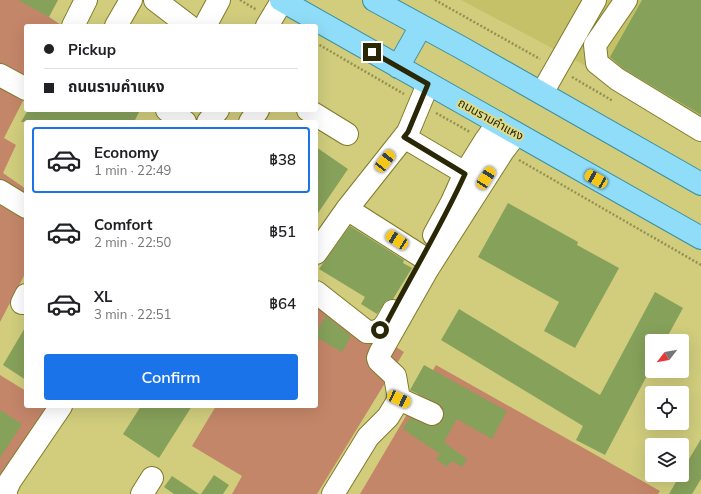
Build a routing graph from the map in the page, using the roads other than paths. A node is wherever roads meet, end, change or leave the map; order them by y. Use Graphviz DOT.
graph roads {
  1 [pos="86,0"];
  2 [pos="131,0"];
  3 [pos="155,0"];
  4 [pos="219,0"];
  5 [pos="282,0"];
  6 [pos="374,0"];
  7 [pos="595,0"];
  8 [pos="626,0"];
  9 [pos="74,24"];
  10 [pos="117,24"];
  11 [pos="186,24"];
  12 [pos="206,24"];
  13 [pos="268,24"];
  14 [pos="317,24"];
  15 [pos="318,25"];
  16 [pos="421,26"];
  17 [pos="398,67"];
  18 [pos="0,76"];
  19 [pos="428,84"];
  20 [pos="24,88"];
  21 [pos="542,93"];
  22 [pos="170,112"];
  23 [pos="216,112"];
  24 [pos="311,112"];
  25 [pos="182,120"];
  26 [pos="210,120"];
  27 [pos="498,123"];
  28 [pos="701,130"];
  29 [pos="347,134"];
  30 [pos="516,134"];
  31 [pos="404,137"];
  32 [pos="465,174"];
  33 [pos="700,181"];
  34 [pos="0,191"];
  35 [pos="24,206"];
  36 [pos="347,209"];
  37 [pos="701,238"];
  38 [pos="318,250"];
  39 [pos="421,256"];
  40 [pos="318,294"];
  41 [pos="399,399"];
  42 [pos="60,408"];
  43 [pos="432,414"];
  44 [pos="6,494"];
  45 [pos="333,494"];
  1 -- 9 [label="street"];
  2 -- 10 [label="street"];
  3 -- 11 [label="street"];
  4 -- 12 [label="street"];
  5 -- 13 [label="street"];
  5 -- 14 [label="main road, ถนนรามคำแหง"];
  6 -- 16 [label="main road"];
  7 -- 21 [label="street"];
  8 -- 28 [label="street"];
  15 -- 17 [label="main road, ถนนรามคำแหง"];
  16 -- 17 [label="main road"];
  16 -- 21 [label="main road"];
  17 -- 19 [label="main road, ถนนรามคำแหง"];
  18 -- 20 [label="street"];
  19 -- 27 [label="main road, ถนนรามคำแหง"];
  19 -- 31 [label="street"];
  21 -- 33 [label="main road"];
  22 -- 25 [label="street"];
  23 -- 26 [label="street"];
  24 -- 29 [label="street"];
  27 -- 30 [label="main road, ถนนรามคำแหง"];
  27 -- 32 [label="street"];
  30 -- 37 [label="main road, ถนนรามคำแหง"];
  30 -- 41 [label="street"];
  31 -- 32 [label="street"];
  31 -- 36 [label="street"];
  32 -- 39 [label="street"];
  34 -- 35 [label="street"];
  36 -- 38 [label="street"];
  36 -- 39 [label="street"];
  39 -- 40 [label="street"];
  41 -- 43 [label="street"];
  41 -- 45 [label="street"];
  42 -- 44 [label="street"];
}
